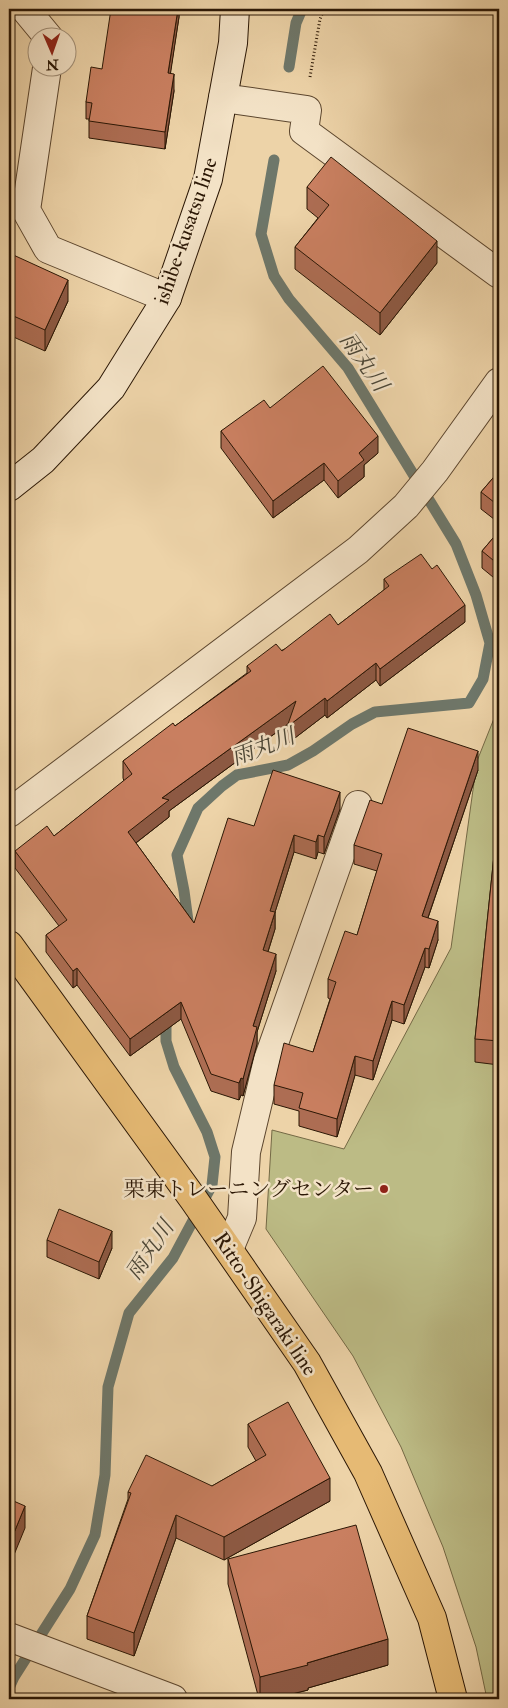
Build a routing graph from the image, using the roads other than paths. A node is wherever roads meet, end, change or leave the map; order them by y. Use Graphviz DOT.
graph roads {
  1 [pos="25,9"];
  2 [pos="235,9"];
  3 [pos="41,28"];
  4 [pos="45,78"];
  5 [pos="223,98"];
  6 [pos="499,274"];
  7 [pos="168,298"];
  8 [pos="499,382"];
  9 [pos="9,487"];
  10 [pos="358,805"];
  11 [pos="9,813"];
  12 [pos="9,945"];
  13 [pos="221,1239"];
  14 [pos="14,1640"];
  15 [pos="173,1699"];
  16 [pos="453,1699"];
  1 -- 3 [label="street"];
  2 -- 5 [label="street, ishibe-kusatsu line"];
  4 -- 7 [label="street"];
  5 -- 6 [label="street"];
  5 -- 7 [label="street, ishibe-kusatsu line"];
  7 -- 9 [label="street, ishibe-kusatsu line"];
  8 -- 11 [label="street"];
  10 -- 13 [label="street"];
  12 -- 13 [label="main road, Ritto-Shigaraki line"];
  13 -- 16 [label="main road, Ritto-Shigaraki line"];
  14 -- 15 [label="street"];
}
